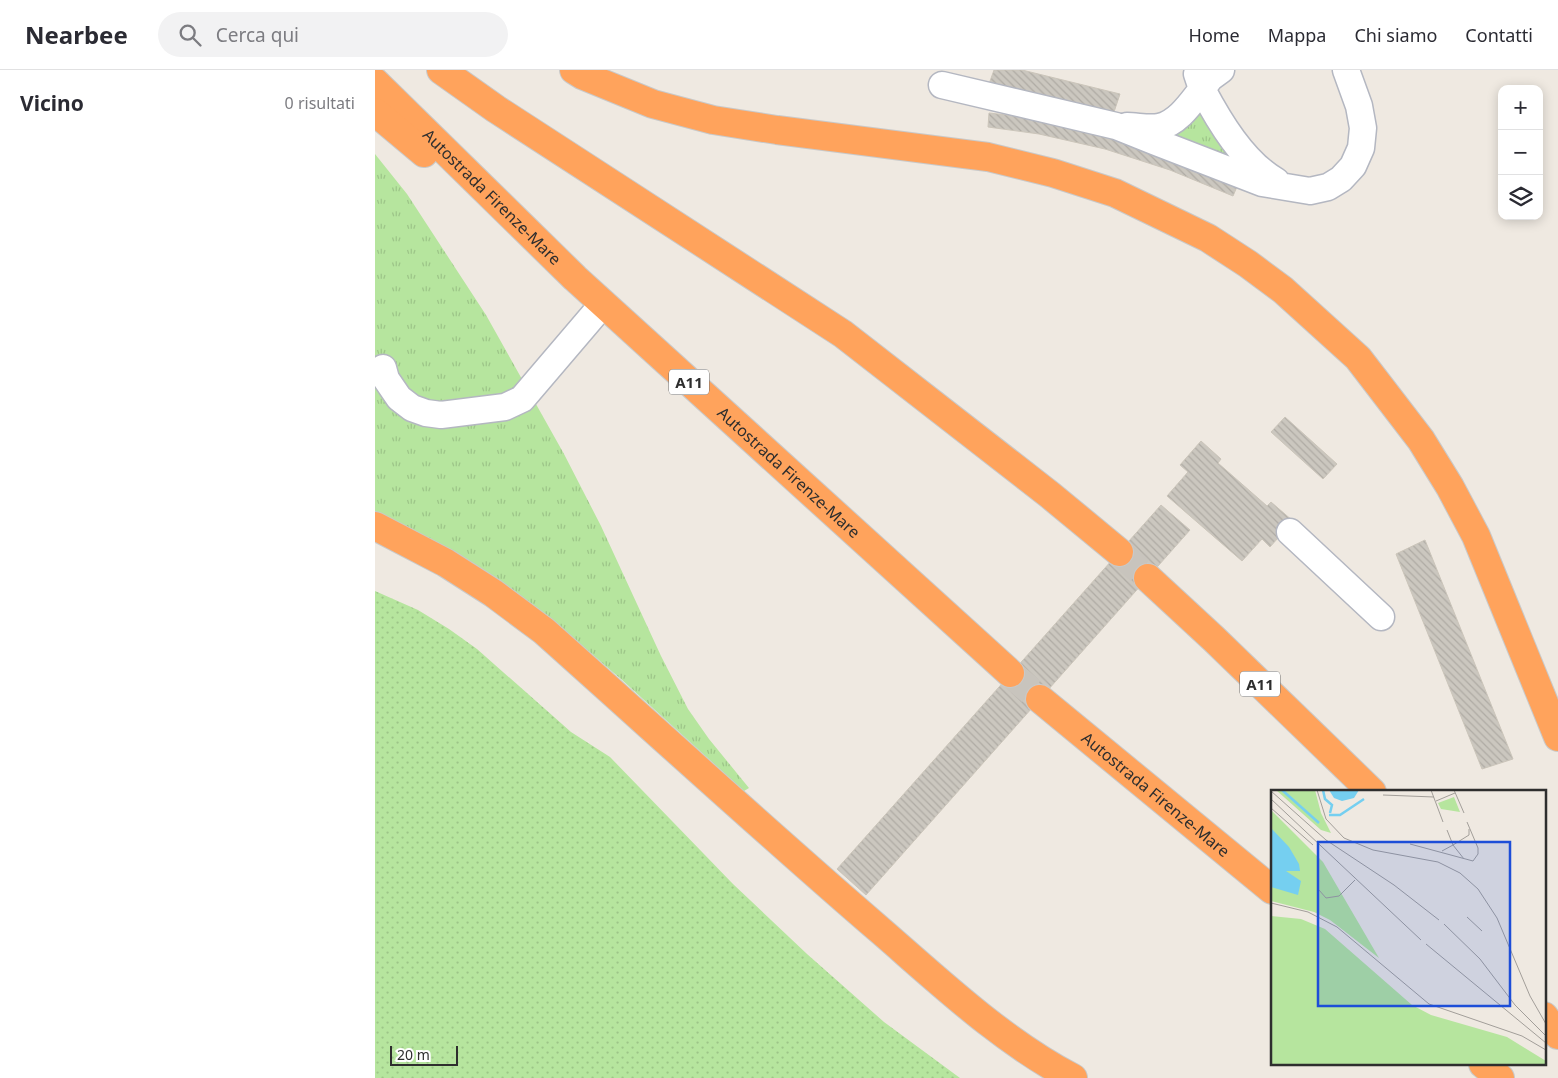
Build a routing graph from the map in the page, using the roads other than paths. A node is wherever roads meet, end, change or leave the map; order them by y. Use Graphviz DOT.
graph roads {
  1 [pos="441,70"];
  2 [pos="574,70"];
  3 [pos="1221,70"];
  4 [pos="1346,70"];
  5 [pos="1198,79"];
  6 [pos="375,82"];
  7 [pos="942,84"];
  8 [pos="375,112"];
  9 [pos="1116,126"];
  10 [pos="1287,187"];
  11 [pos="575,278"];
  12 [pos="603,304"];
  13 [pos="383,368"];
  14 [pos="375,526"];
  15 [pos="1290,532"];
  16 [pos="1119,552"];
  17 [pos="1148,578"];
  18 [pos="1381,617"];
  19 [pos="1010,674"];
  20 [pos="1039,700"];
  21 [pos="1558,737"];
  22 [pos="1369,790"];
  23 [pos="1271,889"];
  24 [pos="1545,1017"];
  25 [pos="1558,1035"];
  26 [pos="1485,1066"];
  27 [pos="1073,1078"];
  28 [pos="1500,1078"];
  1 -- 16 [label="highway"];
  2 -- 21 [label="highway"];
  3 -- 5 [label="lane"];
  4 -- 10 [label="lane"];
  5 -- 9 [label="lane"];
  5 -- 10 [label="lane"];
  6 -- 11 [label="highway, Autostrada Firenze-Mare / A11"];
  7 -- 9 [label="lane"];
  8 -- 11 [label="highway"];
  9 -- 10 [label="lane"];
  11 -- 12 [label="highway, Autostrada Firenze-Mare / A11"];
  12 -- 13 [label="lane"];
  12 -- 19 [label="highway, Autostrada Firenze-Mare / A11"];
  14 -- 27 [label="highway"];
  15 -- 18 [label="lane"];
  17 -- 22 [label="highway, A11"];
  20 -- 23 [label="highway, Autostrada Firenze-Mare"];
  24 -- 25 [label="highway"];
  26 -- 28 [label="highway"];
}
